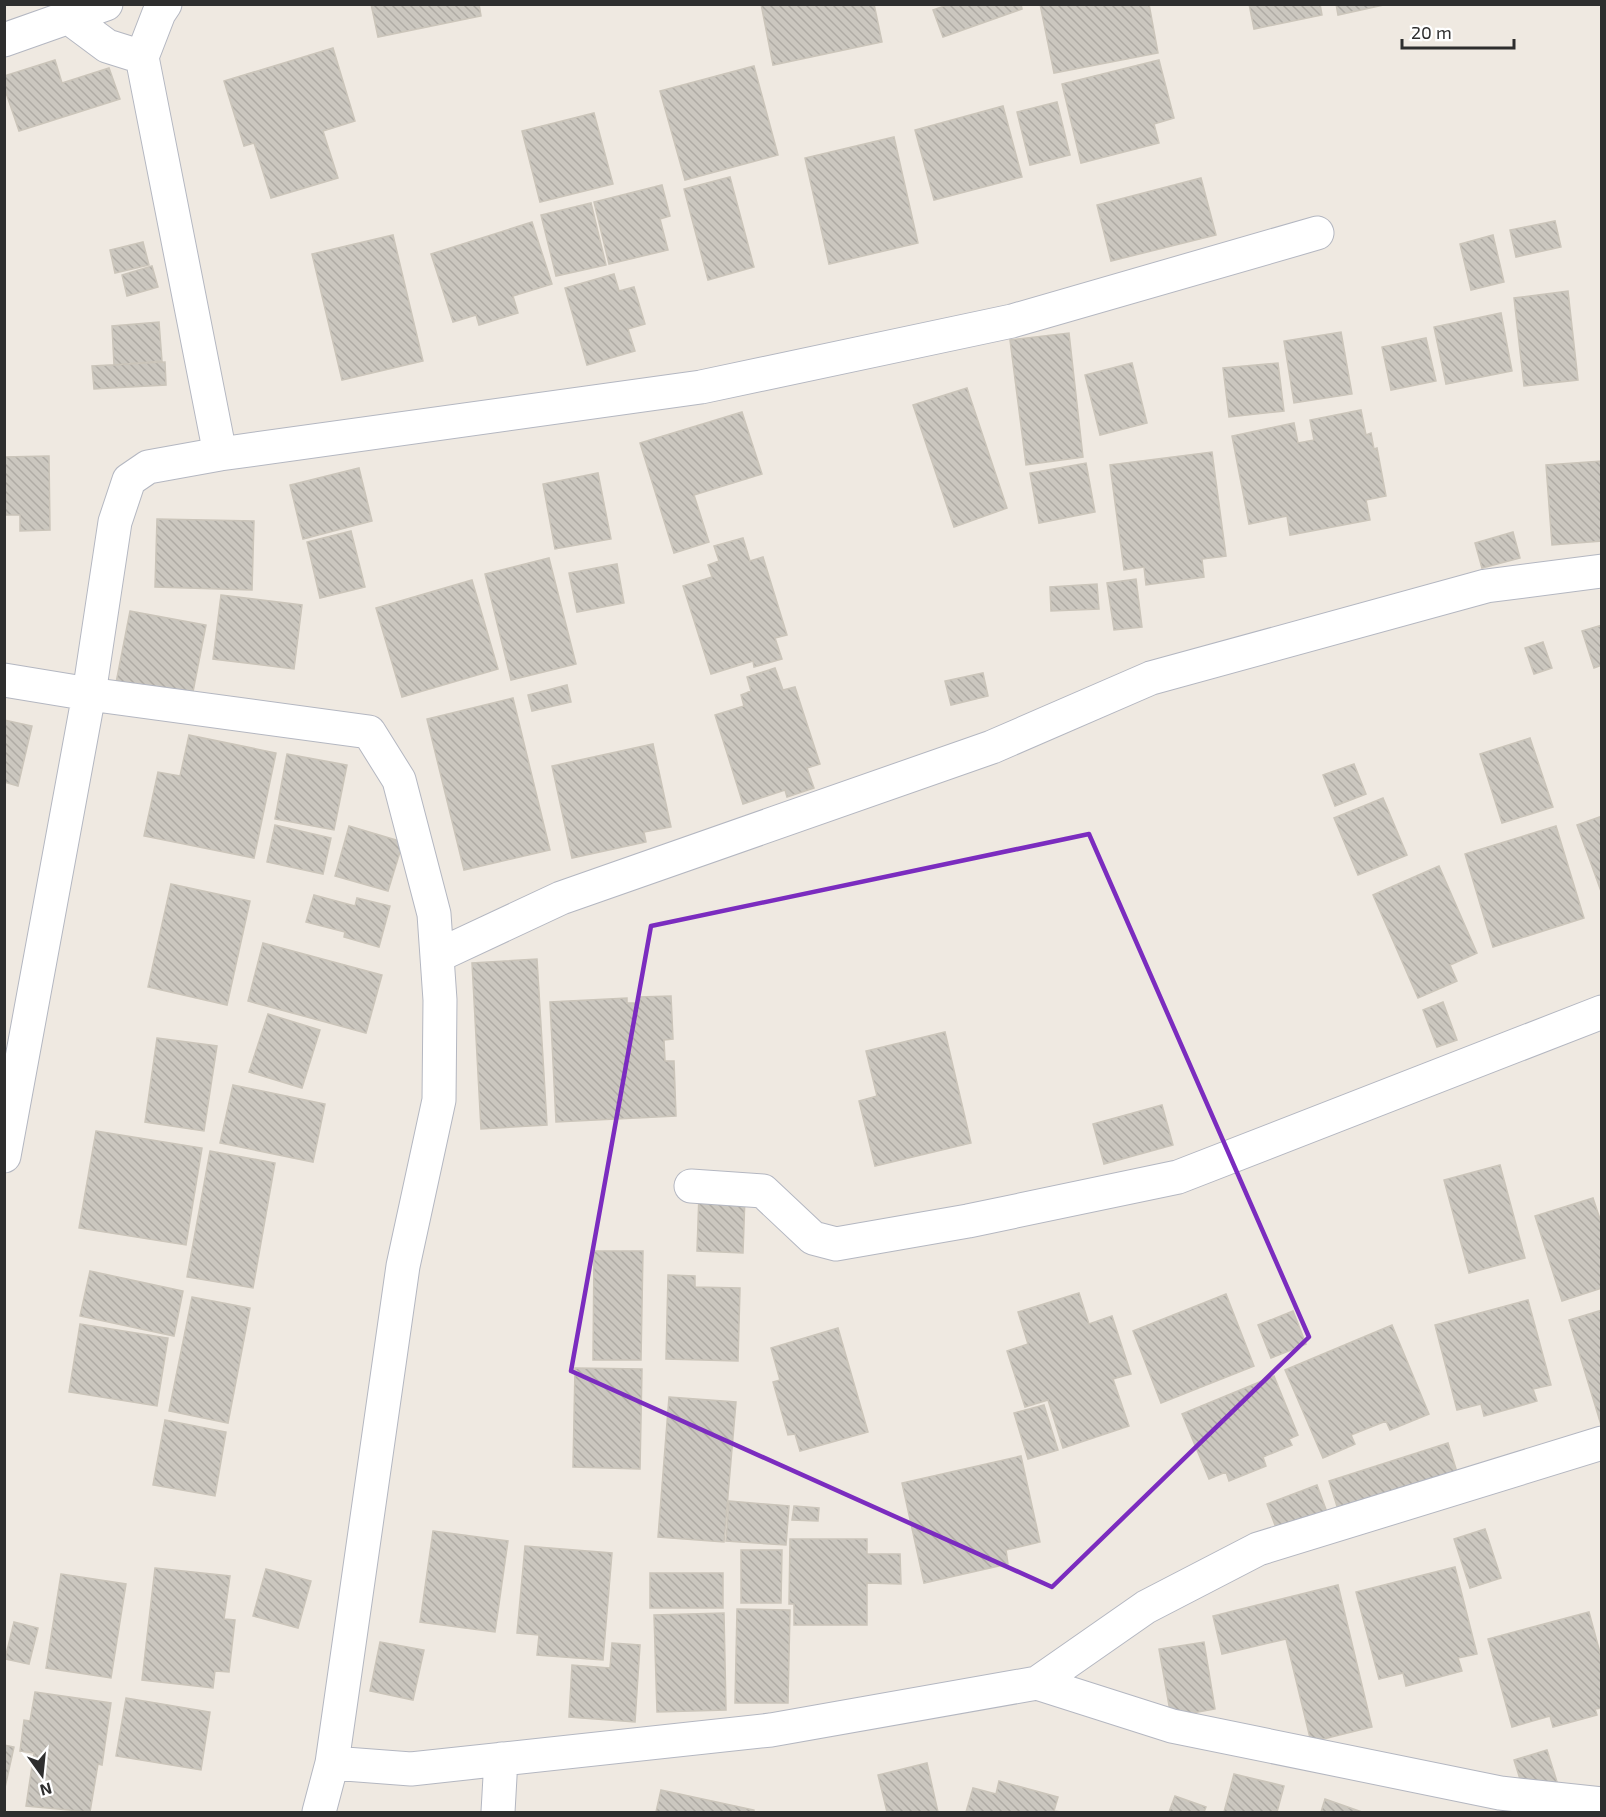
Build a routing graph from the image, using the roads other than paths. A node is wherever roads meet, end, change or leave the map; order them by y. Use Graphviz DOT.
graph roads {
  1 [pos="106,4"];
  2 [pos="165,4"];
  3 [pos="68,18"];
  4 [pos="4,40"];
  5 [pos="142,57"];
  6 [pos="1317,233"];
  7 [pos="220,454"];
  8 [pos="1602,571"];
  9 [pos="4,680"];
  10 [pos="89,694"];
  11 [pos="437,956"];
  12 [pos="1602,1012"];
  13 [pos="4,1156"];
  14 [pos="691,1186"];
  15 [pos="1602,1443"];
  16 [pos="1037,1683"];
  17 [pos="501,1759"];
  18 [pos="332,1763"];
  19 [pos="1602,1804"];
  20 [pos="319,1812"];
  21 [pos="498,1812"];
  1 -- 3 [label="street"];
  2 -- 5 [label="street"];
  3 -- 4 [label="street"];
  3 -- 5 [label="street"];
  5 -- 7 [label="street"];
  6 -- 7 [label="street"];
  7 -- 10 [label="street"];
  8 -- 11 [label="street"];
  9 -- 10 [label="street"];
  10 -- 11 [label="street"];
  10 -- 13 [label="street"];
  11 -- 18 [label="street"];
  12 -- 14 [label="street"];
  15 -- 16 [label="street"];
  16 -- 17 [label="street"];
  16 -- 19 [label="street"];
  17 -- 18 [label="street"];
  17 -- 21 [label="street"];
  18 -- 20 [label="street"];
}
